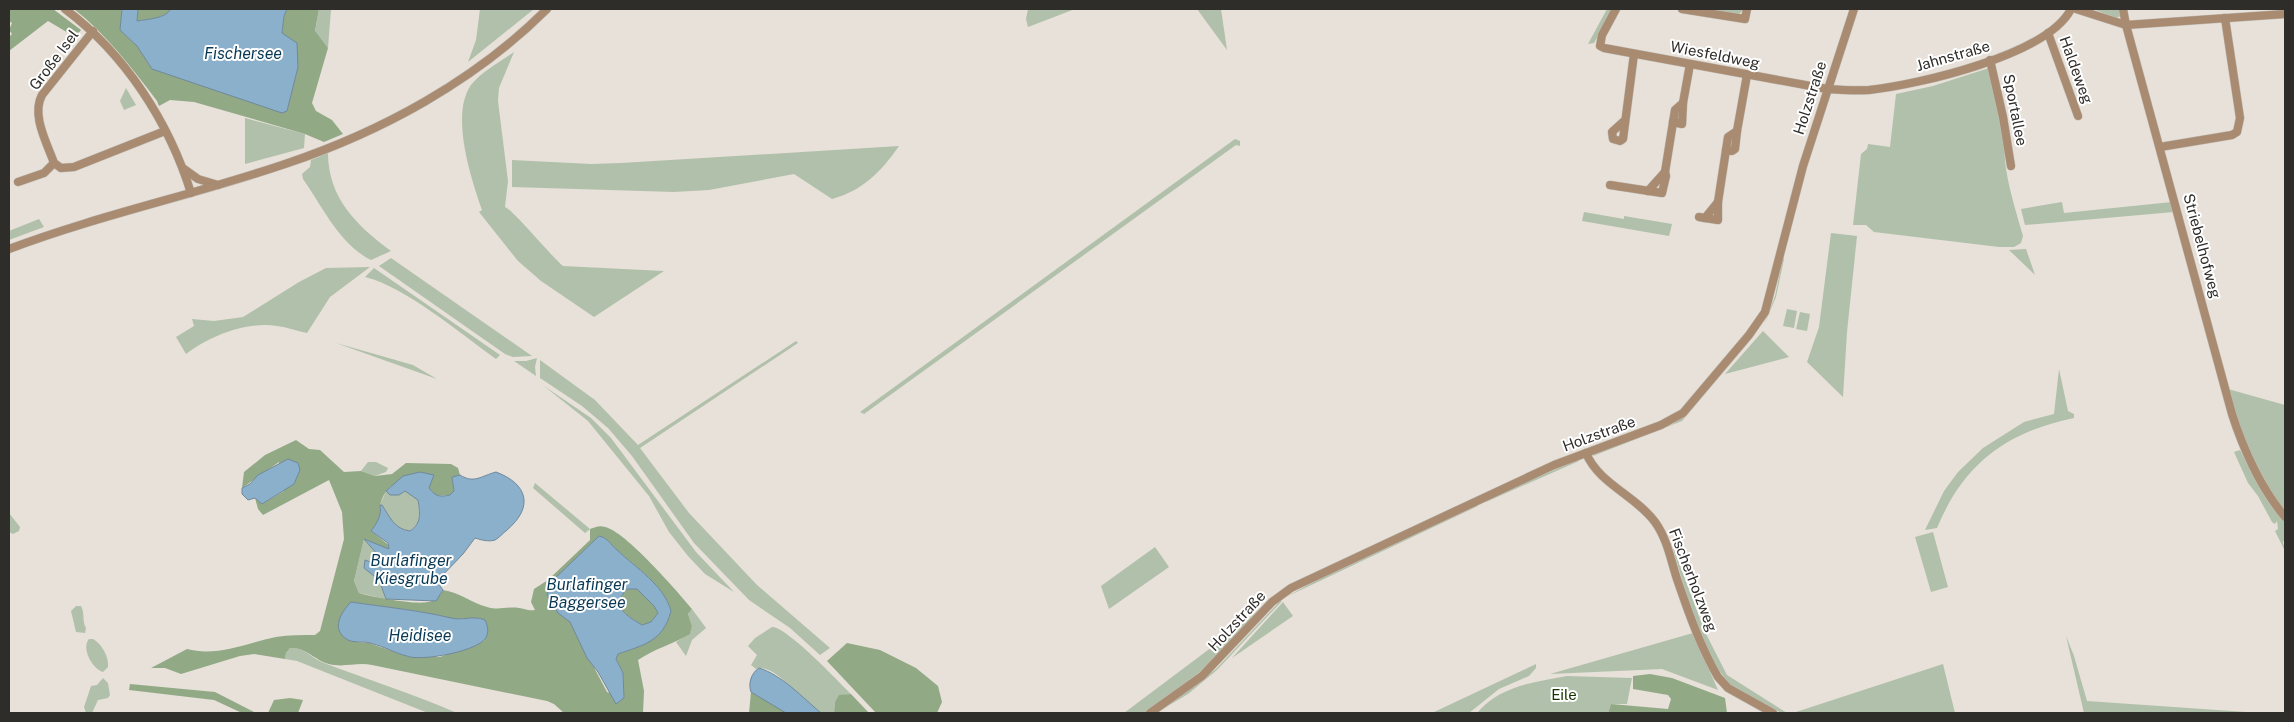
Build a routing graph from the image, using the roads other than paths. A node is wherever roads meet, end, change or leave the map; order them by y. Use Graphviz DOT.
graph roads {
  1 [pos="65,9"];
  2 [pos="547,9"];
  3 [pos="1616,9"];
  4 [pos="1682,9"];
  5 [pos="1747,9"];
  6 [pos="1854,9"];
  7 [pos="2071,9"];
  8 [pos="2076,9"];
  9 [pos="2124,9"];
  10 [pos="2285,14"];
  11 [pos="2225,18"];
  12 [pos="2126,26"];
  13 [pos="93,31"];
  14 [pos="2048,33"];
  15 [pos="1634,54"];
  16 [pos="1990,60"];
  17 [pos="1690,64"];
  18 [pos="1747,75"];
  19 [pos="1827,89"];
  20 [pos="2078,116"];
  21 [pos="1623,122"];
  22 [pos="165,130"];
  23 [pos="2160,147"];
  24 [pos="54,163"];
  25 [pos="2011,166"];
  26 [pos="182,167"];
  27 [pos="1664,172"];
  28 [pos="18,182"];
  29 [pos="1610,184"];
  30 [pos="219,185"];
  31 [pos="1648,191"];
  32 [pos="191,193"];
  33 [pos="1718,202"];
  34 [pos="9,249"];
  35 [pos="1586,453"];
  36 [pos="2285,517"];
  37 [pos="1150,713"];
  38 [pos="1773,713"];
  1 -- 13 [label="street"];
  2 -- 30 [label="street"];
  3 -- 15 [label="street, Wiesfeldweg"];
  4 -- 5 [label="street"];
  6 -- 19 [label="street, Holzstraße"];
  7 -- 14 [label="street, Jahnstraße"];
  8 -- 12 [label="street"];
  9 -- 12 [label="street, Striebelhofweg"];
  10 -- 11 [label="street"];
  11 -- 12 [label="street"];
  11 -- 23 [label="street"];
  12 -- 23 [label="street, Striebelhofweg"];
  13 -- 22 [label="street"];
  13 -- 24 [label="street, Große Isel"];
  14 -- 16 [label="street, Jahnstraße"];
  14 -- 20 [label="street, Haldeweg"];
  15 -- 17 [label="street, Wiesfeldweg"];
  15 -- 21 [label="street"];
  16 -- 19 [label="street, Jahnstraße"];
  16 -- 25 [label="street, Sportallee"];
  17 -- 18 [label="street, Wiesfeldweg"];
  17 -- 27 [label="street"];
  18 -- 19 [label="street, Wiesfeldweg"];
  18 -- 33 [label="street"];
  19 -- 35 [label="street, Holzstraße"];
  22 -- 24 [label="street"];
  22 -- 26 [label="street"];
  23 -- 36 [label="street, Striebelhofweg"];
  24 -- 28 [label="street"];
  26 -- 30 [label="street"];
  26 -- 32 [label="street"];
  27 -- 31 [label="street"];
  27 -- 31 [label="street"];
  29 -- 31 [label="street"];
  30 -- 32 [label="street"];
  32 -- 34 [label="street"];
  33 -- 33 [label="street"];
  35 -- 37 [label="street, Holzstraße"];
  35 -- 38 [label="street, Fischerholzweg"];
}
